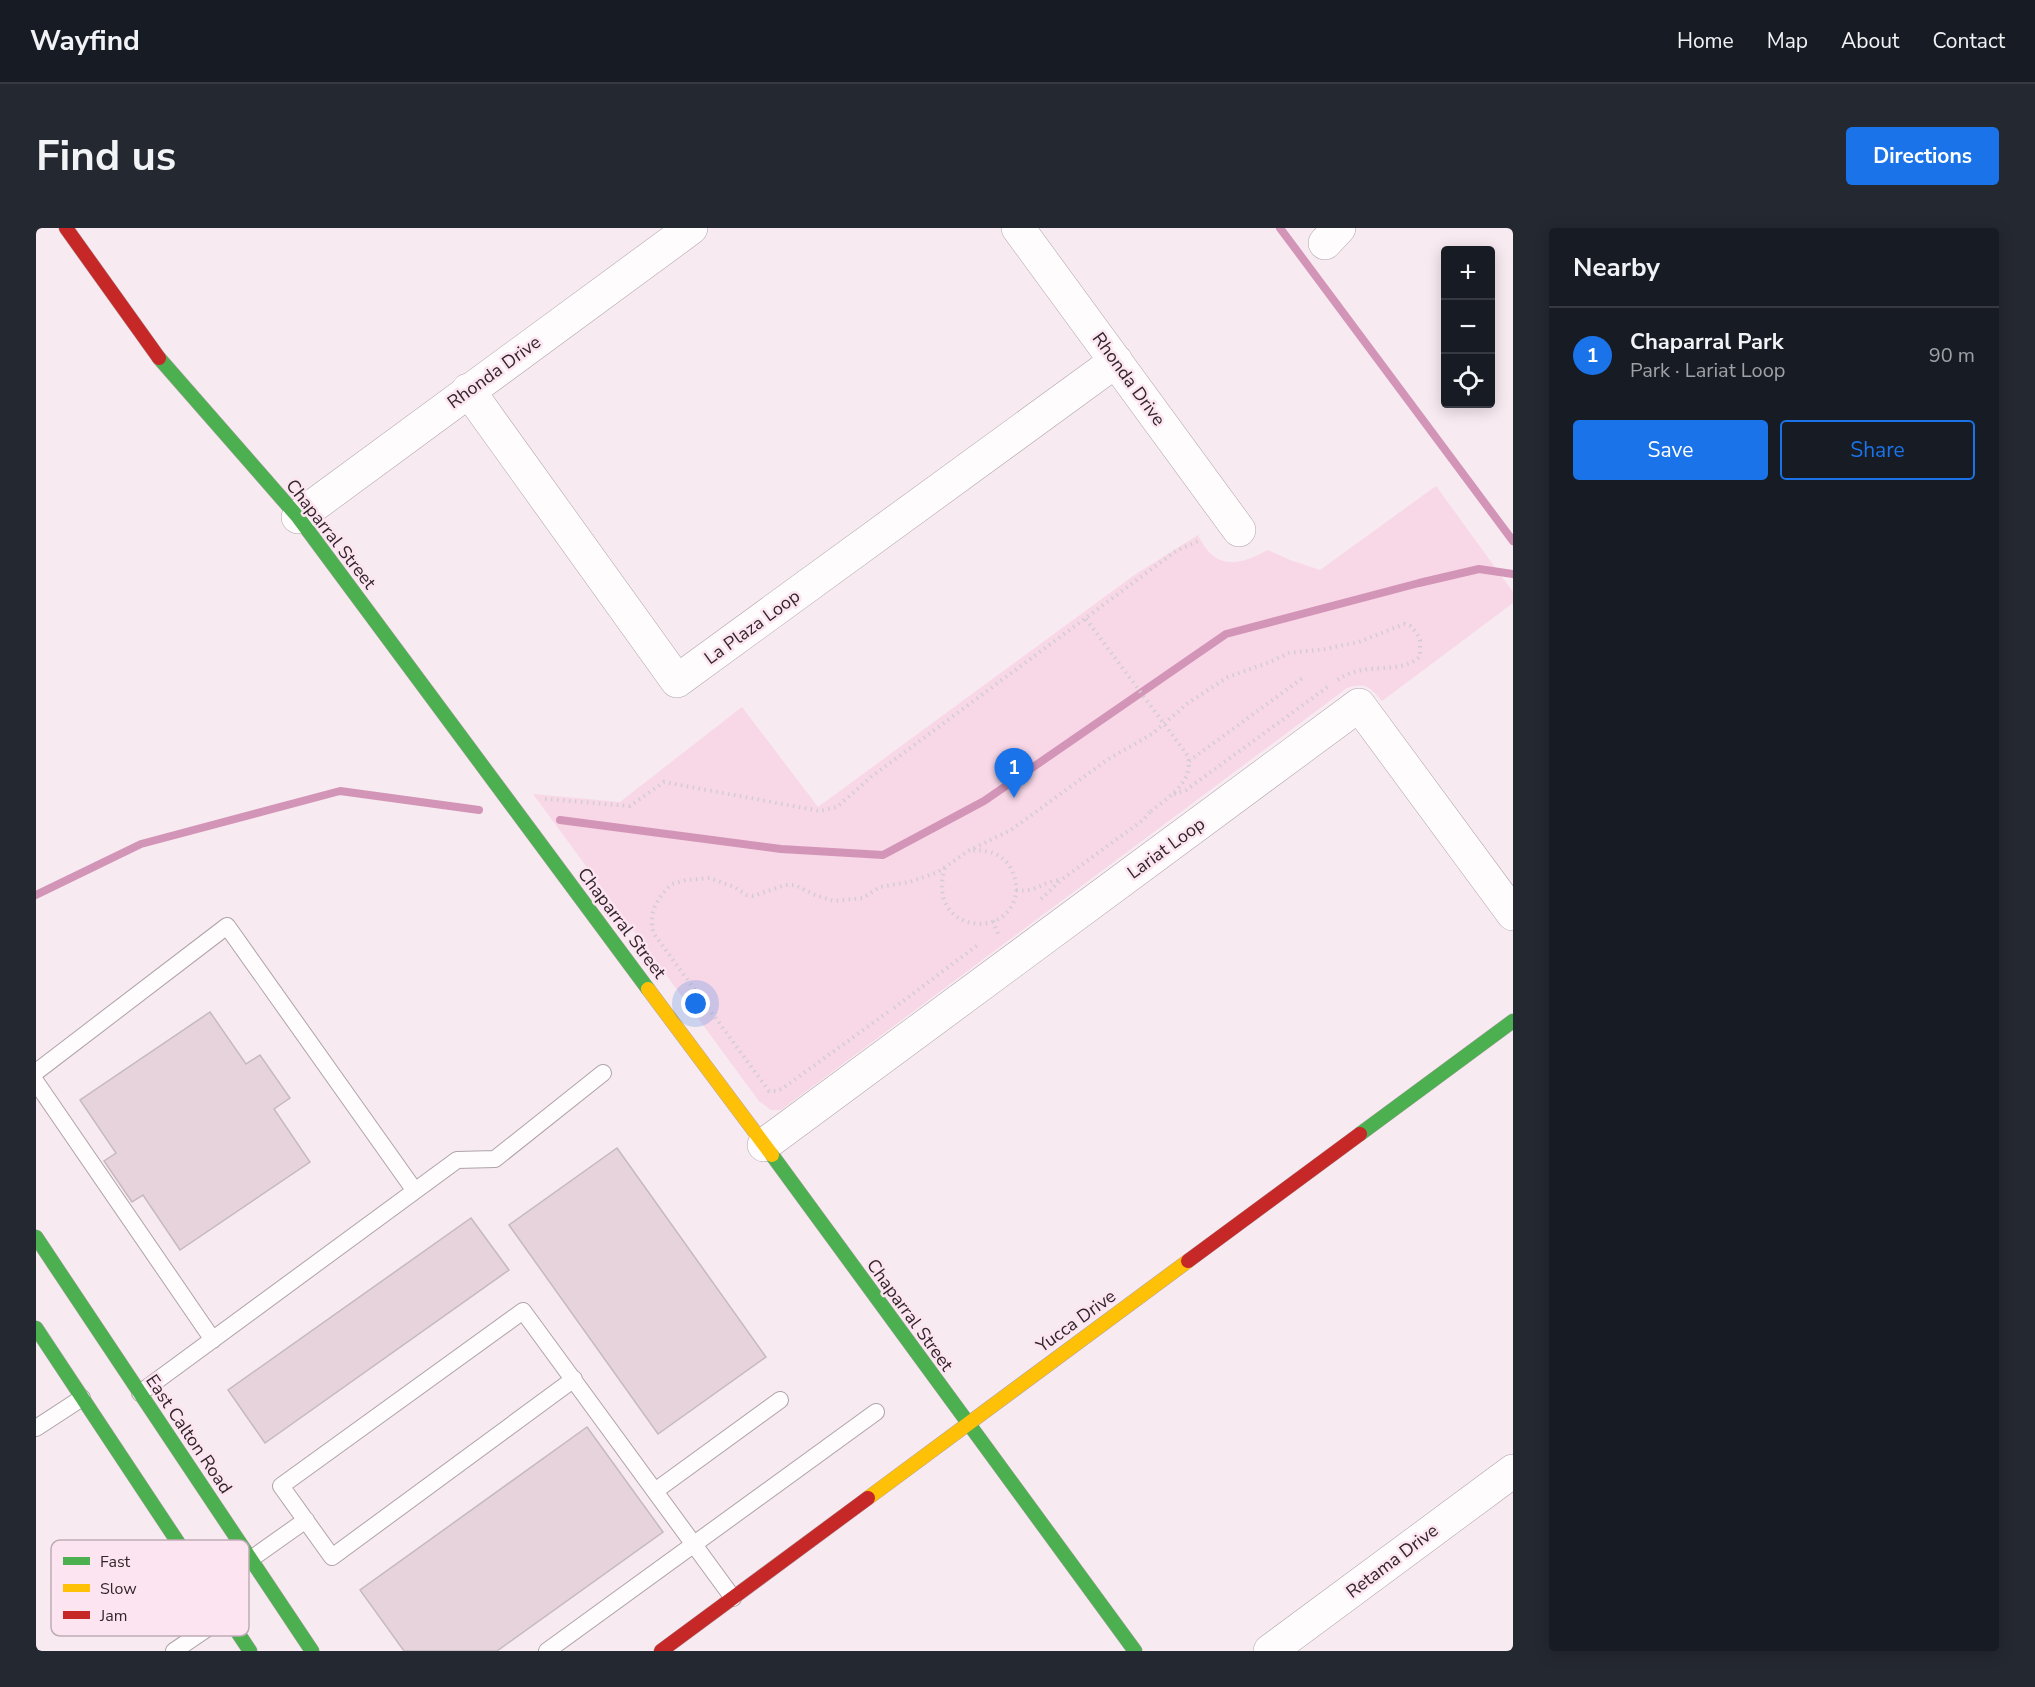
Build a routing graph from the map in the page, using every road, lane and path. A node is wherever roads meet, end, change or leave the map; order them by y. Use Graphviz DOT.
graph roads {
  1 [pos="66,228"];
  2 [pos="691,228"];
  3 [pos="1018,228"];
  4 [pos="1116,361"];
  5 [pos="468,390"];
  6 [pos="298,517"];
  7 [pos="1239,530"];
  8 [pos="1198,541"];
  9 [pos="1086,619"];
  10 [pos="1304,677"];
  11 [pos="1164,722"];
  12 [pos="1189,761"];
  13 [pos="1174,794"];
  14 [pos="540,798"];
  15 [pos="1150,812"];
  16 [pos="1149,823"];
  17 [pos="968,852"];
  18 [pos="945,867"];
  19 [pos="1061,880"];
  20 [pos="1016,890"];
  21 [pos="1035,904"];
  22 [pos="1513,914"];
  23 [pos="1004,927"];
  24 [pos="1513,1021"];
  25 [pos="36,1072"];
  26 [pos="603,1073"];
  27 [pos="36,1082"];
  28 [pos="764,1145"];
  29 [pos="415,1191"];
  30 [pos="36,1237"];
  31 [pos="36,1328"];
  32 [pos="213,1340"];
  33 [pos="574,1379"];
  34 [pos="136,1396"];
  35 [pos="82,1398"];
  36 [pos="780,1400"];
  37 [pos="876,1412"];
  38 [pos="968,1424"];
  39 [pos="36,1428"];
  40 [pos="1513,1470"];
  41 [pos="655,1491"];
  42 [pos="306,1520"];
  43 [pos="179,1540"];
  44 [pos="238,1540"];
  45 [pos="693,1544"];
  46 [pos="249,1556"];
  47 [pos="251,1559"];
  48 [pos="733,1598"];
  49 [pos="196,1636"];
  50 [pos="240,1636"];
  51 [pos="675,1647"];
  52 [pos="174,1651"];
  53 [pos="250,1651"];
  54 [pos="312,1651"];
  55 [pos="547,1651"];
  56 [pos="1136,1651"];
  57 [pos="1270,1651"];
  1 -- 6 [label="street, Chaparral Street"];
  2 -- 5 [label="street, Rhonda Drive"];
  3 -- 4 [label="street, Rhonda Drive"];
  4 -- 5 [label="street, La Plaza Loop"];
  4 -- 7 [label="street, Rhonda Drive"];
  5 -- 6 [label="street, Rhonda Drive"];
  6 -- 28 [label="street, Chaparral Street"];
  8 -- 9 [label="path"];
  9 -- 11 [label="path"];
  9 -- 14 [label="path"];
  10 -- 12 [label="path"];
  11 -- 12 [label="path"];
  11 -- 13 [label="path"];
  11 -- 17 [label="path"];
  12 -- 13 [label="path"];
  13 -- 15 [label="path"];
  15 -- 16 [label="path"];
  15 -- 19 [label="path"];
  17 -- 18 [label="path"];
  17 -- 20 [label="path"];
  18 -- 20 [label="path"];
  18 -- 23 [label="path"];
  19 -- 20 [label="path"];
  19 -- 21 [label="path"];
  22 -- 28 [label="street, Lariat Loop"];
  24 -- 38 [label="street, Yucca Drive"];
  25 -- 29 [label="lane"];
  26 -- 29 [label="lane"];
  27 -- 32 [label="lane"];
  28 -- 38 [label="street, Chaparral Street"];
  29 -- 32 [label="lane"];
  30 -- 34 [label="street, East Calton Road"];
  31 -- 35 [label="street"];
  32 -- 34 [label="lane"];
  33 -- 41 [label="lane"];
  33 -- 42 [label="lane"];
  33 -- 42 [label="lane"];
  34 -- 44 [label="street, East Calton Road"];
  35 -- 39 [label="lane"];
  35 -- 43 [label="street"];
  36 -- 41 [label="lane"];
  37 -- 45 [label="lane"];
  38 -- 48 [label="street, Yucca Drive"];
  38 -- 56 [label="street, Chaparral Street"];
  40 -- 57 [label="street, Retama Drive"];
  41 -- 45 [label="lane"];
  42 -- 47 [label="lane"];
  45 -- 48 [label="lane"];
  45 -- 55 [label="lane"];
  46 -- 47 [label="street, East Calton Road"];
  47 -- 54 [label="street, East Calton Road"];
  48 -- 51 [label="street, Yucca Drive"];
  49 -- 52 [label="lane"];
  50 -- 53 [label="street"];
}
